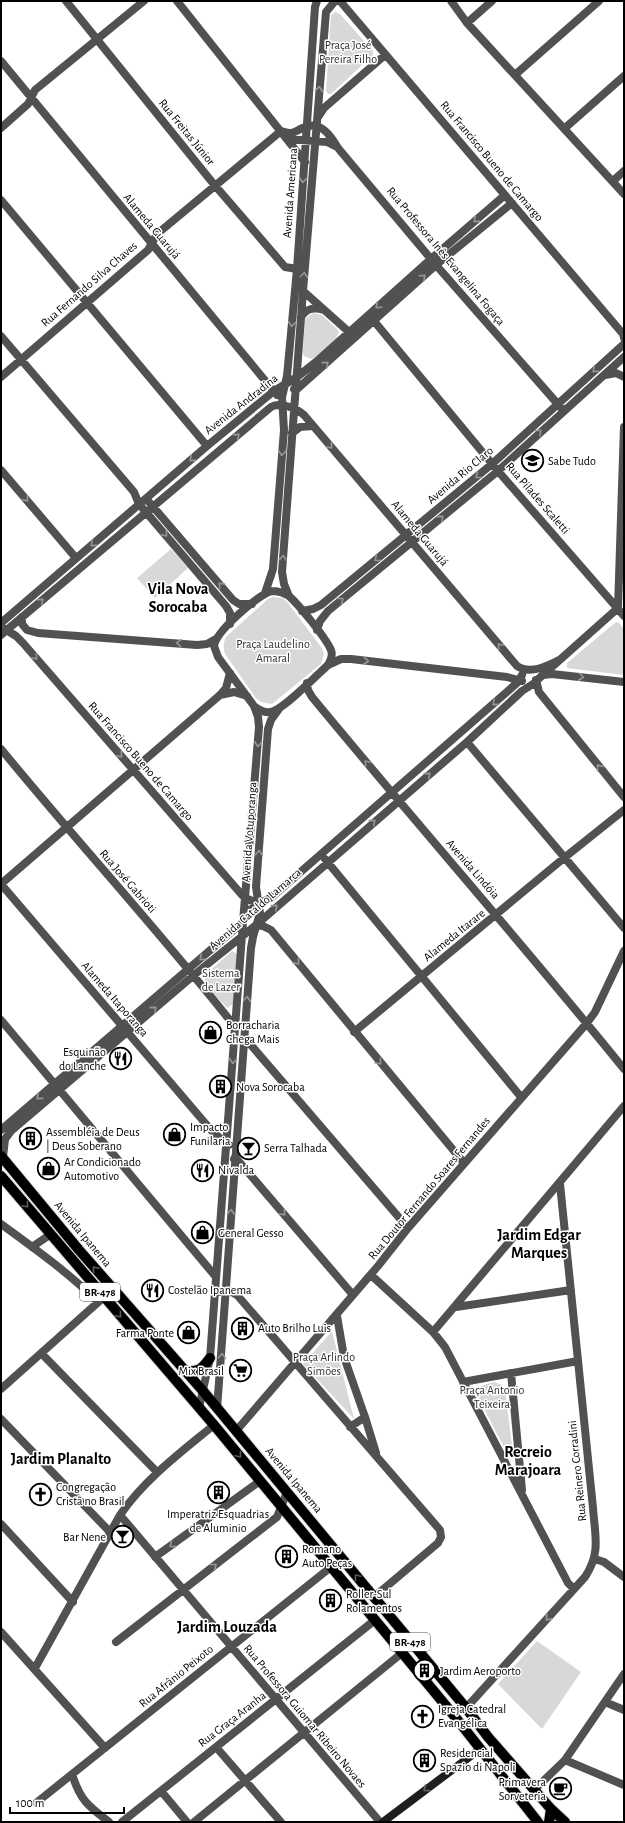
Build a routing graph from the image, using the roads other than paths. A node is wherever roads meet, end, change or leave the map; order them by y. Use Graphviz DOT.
graph roads {
  1 [pos="66,1"];
  2 [pos="144,1"];
  3 [pos="177,1"];
  4 [pos="317,1"];
  5 [pos="335,1"];
  6 [pos="340,1"];
  7 [pos="451,1"];
  8 [pos="492,1"];
  9 [pos="599,1"];
  10 [pos="467,23"];
  11 [pos="96,40"];
  12 [pos="385,55"];
  13 [pos="1,61"];
  14 [pos="516,74"];
  15 [pos="624,76"];
  16 [pos="31,98"];
  17 [pos="317,123"];
  18 [pos="307,126"];
  19 [pos="1,128"];
  20 [pos="565,128"];
  21 [pos="281,131"];
  22 [pos="287,139"];
  23 [pos="306,141"];
  24 [pos="315,141"];
  25 [pos="338,148"];
  26 [pos="305,162"];
  27 [pos="624,171"];
  28 [pos="613,181"];
  29 [pos="216,187"];
  30 [pos="624,194"];
  31 [pos="505,195"];
  32 [pos="1,200"];
  33 [pos="512,203"];
  34 [pos="151,244"];
  35 [pos="433,262"];
  36 [pos="297,269"];
  37 [pos="302,291"];
  38 [pos="86,303"];
  39 [pos="325,310"];
  40 [pos="301,317"];
  41 [pos="374,321"];
  42 [pos="349,332"];
  43 [pos="1,336"];
  44 [pos="624,338"];
  45 [pos="624,344"];
  46 [pos="299,357"];
  47 [pos="624,357"];
  48 [pos="20,360"];
  49 [pos="316,362"];
  50 [pos="604,375"];
  51 [pos="1,376"];
  52 [pos="297,377"];
  53 [pos="624,377"];
  54 [pos="284,386"];
  55 [pos="296,390"];
  56 [pos="274,391"];
  57 [pos="283,406"];
  58 [pos="560,407"];
  59 [pos="295,408"];
  60 [pos="313,426"];
  61 [pos="624,427"];
  62 [pos="292,433"];
  63 [pos="207,446"];
  64 [pos="495,468"];
  65 [pos="1,470"];
  66 [pos="143,502"];
  67 [pos="149,509"];
  68 [pos="622,515"];
  69 [pos="406,536"];
  70 [pos="412,543"];
  71 [pos="76,558"];
  72 [pos="618,580"];
  73 [pos="602,590"];
  74 [pos="265,594"];
  75 [pos="288,596"];
  76 [pos="252,604"];
  77 [pos="618,608"];
  78 [pos="302,611"];
  79 [pos="5,614"];
  80 [pos="624,616"];
  81 [pos="22,617"];
  82 [pos="15,622"];
  83 [pos="230,624"];
  84 [pos="2,628"];
  85 [pos="27,630"];
  86 [pos="317,630"];
  87 [pos="38,633"];
  88 [pos="216,638"];
  89 [pos="26,646"];
  90 [pos="560,659"];
  91 [pos="328,665"];
  92 [pos="230,673"];
  93 [pos="523,676"];
  94 [pos="537,681"];
  95 [pos="624,682"];
  96 [pos="307,683"];
  97 [pos="220,695"];
  98 [pos="247,696"];
  99 [pos="254,706"];
  100 [pos="279,709"];
  101 [pos="467,742"];
  102 [pos="1,749"];
  103 [pos="133,769"];
  104 [pos="392,794"];
  105 [pos="624,797"];
  106 [pos="398,801"];
  107 [pos="624,810"];
  108 [pos="66,828"];
  109 [pos="320,854"];
  110 [pos="564,858"];
  111 [pos="327,862"];
  112 [pos="247,877"];
  113 [pos="1,884"];
  114 [pos="233,884"];
  115 [pos="257,892"];
  116 [pos="273,896"];
  117 [pos="245,898"];
  118 [pos="260,904"];
  119 [pos="497,915"];
  120 [pos="248,926"];
  121 [pos="624,928"];
  122 [pos="272,932"];
  123 [pos="242,937"];
  124 [pos="252,940"];
  125 [pos="228,948"];
  126 [pos="624,951"];
  127 [pos="241,952"];
  128 [pos="191,972"];
  129 [pos="421,976"];
  130 [pos="1,1020"];
  131 [pos="587,1023"];
  132 [pos="236,1028"];
  133 [pos="125,1029"];
  134 [pos="354,1032"];
  135 [pos="244,1037"];
  136 [pos="258,1054"];
  137 [pos="242,1057"];
  138 [pos="624,1069"];
  139 [pos="55,1083"];
  140 [pos="61,1090"];
  141 [pos="521,1097"];
  142 [pos="624,1106"];
  143 [pos="229,1123"];
  144 [pos="1,1130"];
  145 [pos="211,1130"];
  146 [pos="226,1151"];
  147 [pos="235,1153"];
  148 [pos="2,1156"];
  149 [pos="464,1163"];
  150 [pos="248,1173"];
  151 [pos="1,1176"];
  152 [pos="234,1176"];
  153 [pos="560,1184"];
  154 [pos="1,1224"];
  155 [pos="408,1228"];
  156 [pos="51,1234"];
  157 [pos="32,1247"];
  158 [pos="218,1250"];
  159 [pos="197,1253"];
  160 [pos="371,1276"];
  161 [pos="216,1277"];
  162 [pos="571,1290"];
  163 [pos="226,1291"];
  164 [pos="214,1295"];
  165 [pos="353,1295"];
  166 [pos="101,1299"];
  167 [pos="456,1307"];
  168 [pos="337,1316"];
  169 [pos="433,1332"];
  170 [pos="41,1352"];
  171 [pos="210,1358"];
  172 [pos="578,1361"];
  173 [pos="295,1364"];
  174 [pos="186,1371"];
  175 [pos="511,1373"];
  176 [pos="463,1382"];
  177 [pos="1,1389"];
  178 [pos="203,1391"];
  179 [pos="199,1408"];
  180 [pos="217,1409"];
  181 [pos="365,1416"];
  182 [pos="1,1419"];
  183 [pos="214,1425"];
  184 [pos="350,1426"];
  185 [pos="236,1431"];
  186 [pos="377,1457"];
  187 [pos="158,1472"];
  188 [pos="260,1481"];
  189 [pos="287,1492"];
  190 [pos="522,1495"];
  191 [pos="281,1507"];
  192 [pos="120,1515"];
  193 [pos="1,1524"];
  194 [pos="110,1532"];
  195 [pos="155,1557"];
  196 [pos="595,1559"];
  197 [pos="331,1567"];
  198 [pos="624,1577"];
  199 [pos="574,1589"];
  200 [pos="183,1590"];
  201 [pos="374,1597"];
  202 [pos="72,1602"];
  203 [pos="375,1620"];
  204 [pos="1,1632"];
  205 [pos="116,1642"];
  206 [pos="231,1647"];
  207 [pos="402,1654"];
  208 [pos="35,1668"];
  209 [pos="624,1674"];
  210 [pos="276,1699"];
  211 [pos="605,1702"];
  212 [pos="466,1708"];
  213 [pos="624,1710"];
  214 [pos="304,1733"];
  215 [pos="216,1747"];
  216 [pos="105,1748"];
  217 [pos="480,1749"];
  218 [pos="565,1760"];
  219 [pos="72,1774"];
  220 [pos="245,1780"];
  221 [pos="624,1785"];
  222 [pos="534,1790"];
  223 [pos="161,1791"];
  224 [pos="36,1803"];
  225 [pos="551,1809"];
  226 [pos="109,1822"];
  227 [pos="122,1822"];
  228 [pos="187,1822"];
  229 [pos="194,1822"];
  230 [pos="281,1822"];
  231 [pos="380,1822"];
  232 [pos="383,1822"];
  233 [pos="538,1822"];
  234 [pos="549,1822"];
  235 [pos="565,1822"];
  1 -- 11 [label="street, Rua Freitas Júnior"];
  2 -- 11 [label="street"];
  3 -- 21 [label="street"];
  4 -- 18 [label="street, Avenida Americana"];
  17 -- 5 [label="street, Avenida Americana, one-way"];
  6 -- 12 [label="street, Rua Francisco Bueno de Camargo"];
  7 -- 10 [label="street"];
  8 -- 10 [label="street"];
  9 -- 14 [label="street"];
  10 -- 14 [label="street"];
  11 -- 16 [label="street"];
  11 -- 29 [label="street, Rua Freitas Júnior"];
  12 -- 17 [label="street"];
  12 -- 31 [label="street, Rua Francisco Bueno de Camargo"];
  13 -- 16 [label="street, Alameda Guarujá"];
  14 -- 20 [label="street"];
  15 -- 20 [label="street"];
  16 -- 19 [label="street"];
  16 -- 34 [label="street, Alameda Guarujá"];
  17 -- 18 [label="street"];
  17 -- 24 [label="street, Avenida Americana"];
  17 -- 25 [label="street, Rua Professora Inês Evangelina Fogaça"];
  18 -- 21 [label="street"];
  18 -- 23 [label="street, Avenida Americana"];
  20 -- 28 [label="street"];
  21 -- 22 [label="street"];
  21 -- 29 [label="street, Rua Fernando Silva Chaves"];
  22 -- 23 [label="street"];
  22 -- 26 [label="street"];
  23 -- 24 [label="street"];
  23 -- 26 [label="street, Avenida Americana"];
  24 -- 25 [label="street"];
  37 -- 24 [label="street, Avenida Americana, one-way"];
  25 -- 35 [label="street, Rua Professora Inês Evangelina Fogaça"];
  26 -- 36 [label="street, Avenida Americana, one-way"];
  27 -- 28 [label="street"];
  28 -- 30 [label="street"];
  29 -- 34 [label="street, Rua Fernando Silva Chaves"];
  29 -- 36 [label="street, Rua Freitas Júnior"];
  31 -- 33 [label="street, Rua Francisco Bueno de Camargo"];
  31 -- 35 [label="street, Avenida Andradina, one-way"];
  32 -- 38 [label="street"];
  33 -- 35 [label="street, Avenida Andradina"];
  33 -- 44 [label="street, Rua Francisco Bueno de Camargo"];
  34 -- 38 [label="street, Rua Fernando Silva Chaves"];
  34 -- 56 [label="street, Alameda Guarujá"];
  41 -- 35 [label="street, Avenida Andradina, one-way"];
  35 -- 42 [label="street, Avenida Andradina, one-way"];
  35 -- 58 [label="street, Rua Professora Inês Evangelina Fogaça"];
  36 -- 54 [label="street, Avenida Americana, one-way"];
  37 -- 39 [label="street"];
  37 -- 40 [label="street, Avenida Americana"];
  38 -- 48 [label="street, Rua Fernando Silva Chaves"];
  38 -- 63 [label="street"];
  39 -- 40 [label="street"];
  39 -- 42 [label="street"];
  40 -- 46 [label="street, Avenida Americana"];
  55 -- 41 [label="street, Avenida Andradina, one-way"];
  41 -- 64 [label="street, Rua Pilades Scaletti"];
  42 -- 49 [label="street, Avenida Andradina"];
  43 -- 48 [label="street"];
  45 -- 58 [label="street, Avenida Rio Claro, one-way"];
  46 -- 49 [label="street"];
  46 -- 52 [label="street, Avenida Americana"];
  47 -- 50 [label="street, Avenida Rio Claro"];
  48 -- 51 [label="street, Rua Fernando Silva Chaves"];
  48 -- 66 [label="street"];
  49 -- 52 [label="street, Avenida Andradina"];
  50 -- 53 [label="street"];
  50 -- 58 [label="street, Avenida Rio Claro"];
  52 -- 54 [label="street, Avenida Andradina"];
  52 -- 55 [label="street, Avenida Americana"];
  54 -- 55 [label="street"];
  54 -- 56 [label="street, Avenida Andradina"];
  54 -- 57 [label="street, Avenida Americana"];
  55 -- 59 [label="street, Avenida Americana"];
  56 -- 57 [label="street, Alameda Guarujá"];
  56 -- 63 [label="street, Avenida Andradina"];
  57 -- 59 [label="street"];
  67 -- 57 [label="street, Avenida Andradina, one-way"];
  57 -- 74 [label="street, Avenida Americana, one-way"];
  58 -- 64 [label="street, Avenida Rio Claro"];
  59 -- 60 [label="street, Alameda Guarujá"];
  59 -- 62 [label="street, Avenida Americana"];
  60 -- 62 [label="street"];
  60 -- 69 [label="street, Alameda Guarujá, one-way"];
  61 -- 68 [label="street"];
  75 -- 62 [label="street, Avenida Americana, one-way"];
  63 -- 66 [label="street, Avenida Andradina, one-way"];
  64 -- 69 [label="street, Avenida Rio Claro, one-way"];
  70 -- 64 [label="street, Avenida Rio Claro, one-way"];
  64 -- 73 [label="street, Rua Pilades Scaletti"];
  65 -- 71 [label="street, one-way"];
  66 -- 67 [label="street"];
  66 -- 71 [label="street, Avenida Andradina, one-way"];
  76 -- 67 [label="street, one-way"];
  81 -- 67 [label="street, Avenida Andradina, one-way"];
  67 -- 83 [label="street, one-way"];
  68 -- 72 [label="street"];
  69 -- 70 [label="street, Alameda Guarujá"];
  69 -- 78 [label="street, Avenida Rio Claro, one-way"];
  86 -- 70 [label="street, Avenida Rio Claro, one-way"];
  93 -- 70 [label="street, Alameda Guarujá, one-way"];
  71 -- 79 [label="street, Avenida Andradina"];
  72 -- 73 [label="street"];
  72 -- 77 [label="street"];
  73 -- 77 [label="street, Rua Pilades Scaletti"];
  74 -- 75 [label="street"];
  74 -- 76 [label="street"];
  75 -- 78 [label="street"];
  76 -- 83 [label="street"];
  77 -- 80 [label="street, Rua Pilades Scaletti"];
  77 -- 90 [label="street, Avenida Cataldo Lamarca"];
  78 -- 86 [label="street"];
  79 -- 82 [label="street"];
  79 -- 84 [label="street, Avenida Andradina"];
  81 -- 82 [label="street, Avenida Andradina"];
  81 -- 85 [label="street"];
  82 -- 84 [label="street, Avenida Andradina"];
  82 -- 85 [label="street"];
  83 -- 88 [label="street"];
  84 -- 89 [label="street, Rua Francisco Bueno de Camargo"];
  85 -- 87 [label="street"];
  86 -- 91 [label="street"];
  88 -- 87 [label="street, one-way"];
  87 -- 89 [label="street"];
  88 -- 92 [label="street"];
  89 -- 103 [label="street, Rua Francisco Bueno de Camargo, one-way"];
  90 -- 93 [label="street, Avenida Cataldo Lamarca"];
  90 -- 94 [label="street, Avenida Cataldo Lamarca"];
  91 -- 93 [label="street, one-way"];
  91 -- 96 [label="street"];
  92 -- 97 [label="street"];
  92 -- 98 [label="street"];
  93 -- 94 [label="street"];
  93 -- 94 [label="street"];
  93 -- 104 [label="street, Avenida Cataldo Lamarca, one-way"];
  94 -- 95 [label="street, one-way"];
  94 -- 101 [label="street, Avenida Cataldo Lamarca"];
  105 -- 94 [label="street, one-way"];
  96 -- 100 [label="street"];
  104 -- 96 [label="street, Avenida Lindóia, one-way"];
  97 -- 98 [label="street"];
  97 -- 103 [label="street"];
  98 -- 99 [label="street"];
  99 -- 100 [label="street"];
  99 -- 112 [label="street, Avenida Votuporanga, one-way"];
  115 -- 100 [label="street, Avenida Votuporanga, one-way"];
  106 -- 101 [label="street, Avenida Cataldo Lamarca, one-way"];
  101 -- 110 [label="street"];
  102 -- 108 [label="street, Rua José Gabrioti"];
  103 -- 108 [label="street"];
  103 -- 114 [label="street, Rua Francisco Bueno de Camargo"];
  104 -- 106 [label="street, Avenida Lindóia"];
  104 -- 109 [label="street, Avenida Cataldo Lamarca"];
  111 -- 106 [label="street, Avenida Cataldo Lamarca, one-way"];
  106 -- 119 [label="street, Avenida Lindóia"];
  107 -- 110 [label="street, Alameda Itarare"];
  108 -- 113 [label="street"];
  108 -- 128 [label="street, Rua José Gabrioti"];
  109 -- 111 [label="street"];
  109 -- 116 [label="street, Avenida Cataldo Lamarca"];
  110 -- 119 [label="street, Alameda Itarare"];
  110 -- 121 [label="street"];
  120 -- 111 [label="street, Avenida Cataldo Lamarca, one-way"];
  111 -- 129 [label="street"];
  112 -- 114 [label="street"];
  112 -- 117 [label="street, Avenida Votuporanga"];
  113 -- 133 [label="street, Alameda Itaporanga"];
  114 -- 117 [label="street, Rua Francisco Bueno de Camargo"];
  115 -- 116 [label="street, Avenida Cataldo Lamarca"];
  115 -- 118 [label="street, Avenida Votuporanga"];
  116 -- 118 [label="street, Avenida Cataldo Lamarca"];
  117 -- 118 [label="street, Rua Francisco Bueno de Camargo"];
  117 -- 120 [label="street, Avenida Votuporanga"];
  118 -- 120 [label="street, Avenida Votuporanga"];
  118 -- 120 [label="street, Avenida Cataldo Lamarca"];
  119 -- 129 [label="street, Alameda Itarare"];
  119 -- 131 [label="street, Avenida Lindóia"];
  120 -- 122 [label="street"];
  120 -- 123 [label="street, Avenida Cataldo Lamarca"];
  120 -- 124 [label="street, Avenida Votuporanga"];
  120 -- 128 [label="street, Avenida Cataldo Lamarca, one-way"];
  122 -- 124 [label="street"];
  122 -- 134 [label="street, one-way"];
  123 -- 125 [label="street, Avenida Cataldo Lamarca"];
  123 -- 127 [label="street"];
  135 -- 124 [label="street, Avenida Votuporanga, one-way"];
  125 -- 127 [label="street"];
  125 -- 128 [label="street, Avenida Cataldo Lamarca"];
  126 -- 131 [label="street, Rua Doutor Fernando Soares Fernandes"];
  127 -- 132 [label="street"];
  128 -- 132 [label="street, Rua José Gabrioti"];
  128 -- 133 [label="street, Avenida Cataldo Lamarca"];
  129 -- 134 [label="street, Alameda Itarare"];
  129 -- 141 [label="street"];
  130 -- 139 [label="street"];
  131 -- 138 [label="street, Avenida Lindóia"];
  131 -- 141 [label="street, Rua Doutor Fernando Soares Fernandes"];
  132 -- 143 [label="street, one-way"];
  133 -- 139 [label="street, Avenida Cataldo Lamarca"];
  133 -- 140 [label="street, Avenida Cataldo Lamarca"];
  133 -- 145 [label="street, Alameda Itaporanga"];
  134 -- 149 [label="street, one-way"];
  135 -- 136 [label="street"];
  135 -- 137 [label="street, Avenida Votuporanga"];
  136 -- 137 [label="street"];
  136 -- 155 [label="street"];
  137 -- 147 [label="street, Avenida Votuporanga"];
  139 -- 140 [label="street"];
  139 -- 144 [label="street, Avenida Cataldo Lamarca, one-way"];
  140 -- 148 [label="street, Avenida Cataldo Lamarca"];
  140 -- 159 [label="street"];
  141 -- 149 [label="street, Rua Doutor Fernando Soares Fernandes"];
  142 -- 153 [label="street"];
  143 -- 145 [label="street"];
  143 -- 146 [label="street"];
  145 -- 146 [label="street, Alameda Itaporanga"];
  146 -- 147 [label="street"];
  146 -- 147 [label="street"];
  146 -- 158 [label="street"];
  147 -- 150 [label="street"];
  147 -- 152 [label="street, Avenida Votuporanga"];
  174 -- 148 [label="main road, Avenida Ipanema / BR-478, one-way"];
  149 -- 155 [label="street, Rua Doutor Fernando Soares Fernandes"];
  150 -- 152 [label="street"];
  150 -- 165 [label="street, one-way"];
  151 -- 156 [label="main road, Avenida Ipanema / BR-478, one-way"];
  163 -- 152 [label="street, Avenida Votuporanga, one-way"];
  153 -- 162 [label="street, Rua Reinero Corradini"];
  153 -- 167 [label="street"];
  154 -- 157 [label="street"];
  155 -- 160 [label="street, Rua Doutor Fernando Soares Fernandes"];
  156 -- 157 [label="street"];
  156 -- 166 [label="main road, Avenida Ipanema / BR-478"];
  157 -- 166 [label="street"];
  158 -- 159 [label="street"];
  158 -- 161 [label="street"];
  159 -- 161 [label="street"];
  160 -- 165 [label="street, Rua Doutor Fernando Soares Fernandes"];
  160 -- 169 [label="street"];
  161 -- 164 [label="street"];
  162 -- 167 [label="street"];
  162 -- 172 [label="street, Rua Reinero Corradini"];
  163 -- 164 [label="street"];
  163 -- 173 [label="street"];
  180 -- 163 [label="street, Avenida Votuporanga, one-way"];
  164 -- 171 [label="street"];
  165 -- 168 [label="street, Rua Doutor Fernando Soares Fernandes"];
  166 -- 170 [label="street"];
  166 -- 179 [label="main road, Avenida Ipanema / BR-478, one-way"];
  167 -- 169 [label="street"];
  168 -- 173 [label="street, Rua Doutor Fernando Soares Fernandes"];
  168 -- 181 [label="street"];
  169 -- 176 [label="street"];
  170 -- 177 [label="street"];
  170 -- 187 [label="street"];
  171 -- 174 [label="main road"];
  171 -- 178 [label="street"];
  172 -- 175 [label="street"];
  172 -- 196 [label="street, Rua Reinero Corradini"];
  173 -- 184 [label="street"];
  173 -- 185 [label="street, Rua Doutor Fernando Soares Fernandes"];
  174 -- 178 [label="main road, Avenida Ipanema / BR-478"];
  175 -- 176 [label="street"];
  175 -- 190 [label="street"];
  176 -- 190 [label="street"];
  178 -- 179 [label="street"];
  178 -- 180 [label="main road, Avenida Ipanema / BR-478"];
  179 -- 183 [label="main road, Avenida Ipanema / BR-478"];
  180 -- 185 [label="main road, Avenida Ipanema / BR-478"];
  181 -- 184 [label="street"];
  181 -- 186 [label="street"];
  182 -- 194 [label="street"];
  183 -- 187 [label="street"];
  183 -- 188 [label="main road, Avenida Ipanema / BR-478, one-way"];
  184 -- 186 [label="street"];
  185 -- 189 [label="main road, Avenida Ipanema / BR-478"];
  186 -- 201 [label="street"];
  187 -- 192 [label="street"];
  188 -- 191 [label="main road, Avenida Ipanema / BR-478"];
  188 -- 195 [label="street, one-way"];
  189 -- 191 [label="street"];
  201 -- 189 [label="main road, Avenida Ipanema / BR-478, one-way"];
  190 -- 199 [label="street"];
  191 -- 197 [label="main road, Avenida Ipanema / BR-478"];
  200 -- 191 [label="street, one-way"];
  192 -- 194 [label="street"];
  192 -- 195 [label="street, Rua Professora Guiomar Ribeiro Novaes"];
  193 -- 202 [label="street"];
  194 -- 202 [label="street"];
  195 -- 200 [label="street, Rua Professora Guiomar Ribeiro Novaes"];
  196 -- 198 [label="street"];
  196 -- 199 [label="street, Rua Reinero Corradini"];
  197 -- 203 [label="main road, Avenida Ipanema / BR-478"];
  197 -- 206 [label="street, Rua Afrânio Peixoto"];
  199 -- 212 [label="street, Rua Reinero Corradini, one-way"];
  200 -- 205 [label="street"];
  200 -- 206 [label="street, Rua Professora Guiomar Ribeiro Novaes"];
  201 -- 212 [label="main road, Avenida Ipanema / BR-478"];
  202 -- 208 [label="street"];
  203 -- 207 [label="main road, Avenida Ipanema / BR-478"];
  203 -- 210 [label="street, Rua Graça Aranha"];
  204 -- 208 [label="street"];
  206 -- 210 [label="street, Rua Professora Guiomar Ribeiro Novaes"];
  206 -- 216 [label="street, Rua Afrânio Peixoto"];
  207 -- 214 [label="street"];
  207 -- 217 [label="main road, Avenida Ipanema / BR-478"];
  208 -- 216 [label="street"];
  209 -- 211 [label="street"];
  210 -- 214 [label="street, Rua Professora Guiomar Ribeiro Novaes"];
  210 -- 215 [label="street, Rua Graça Aranha"];
  211 -- 213 [label="street"];
  211 -- 218 [label="street"];
  212 -- 222 [label="main road, Avenida Ipanema / BR-478"];
  214 -- 220 [label="street"];
  214 -- 231 [label="street, Rua Professora Guiomar Ribeiro Novaes"];
  215 -- 220 [label="street"];
  215 -- 223 [label="street, Rua Graça Aranha"];
  216 -- 219 [label="street, Rua Afrânio Peixoto"];
  217 -- 232 [label="main road, one-way"];
  217 -- 233 [label="main road, Avenida Ipanema / BR-478"];
  218 -- 221 [label="street"];
  218 -- 222 [label="street"];
  219 -- 224 [label="street, Rua Afrânio Peixoto"];
  219 -- 226 [label="street"];
  220 -- 229 [label="street"];
  220 -- 230 [label="street"];
  222 -- 225 [label="main road, Avenida Ipanema / BR-478"];
  223 -- 227 [label="street, Rua Graça Aranha"];
  223 -- 228 [label="street"];
  225 -- 234 [label="main road"];
  225 -- 235 [label="main road, Avenida Ipanema / BR-478"];
}
